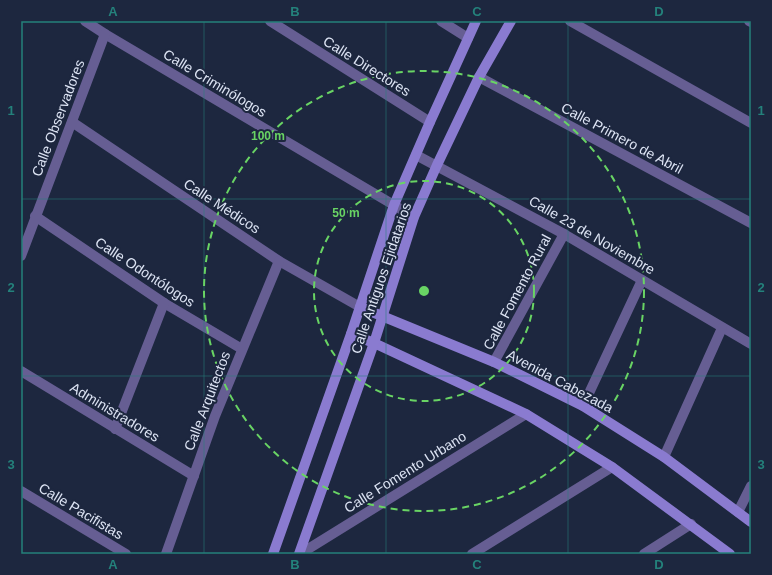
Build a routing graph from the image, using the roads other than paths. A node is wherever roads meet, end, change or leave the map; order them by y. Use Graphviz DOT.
graph roads {
  1 [pos="85,21"];
  2 [pos="270,21"];
  3 [pos="441,21"];
  4 [pos="476,21"];
  5 [pos="511,21"];
  6 [pos="570,21"];
  7 [pos="105,34"];
  8 [pos="468,38"];
  9 [pos="479,77"];
  10 [pos="72,122"];
  11 [pos="430,122"];
  12 [pos="751,122"];
  13 [pos="416,155"];
  14 [pos="437,165"];
  15 [pos="394,205"];
  16 [pos="35,216"];
  17 [pos="414,217"];
  18 [pos="751,223"];
  19 [pos="564,234"];
  20 [pos="21,256"];
  21 [pos="279,261"];
  22 [pos="642,280"];
  23 [pos="164,303"];
  24 [pos="360,307"];
  25 [pos="383,315"];
  26 [pos="722,328"];
  27 [pos="351,334"];
  28 [pos="374,343"];
  29 [pos="751,344"];
  30 [pos="242,349"];
  31 [pos="494,362"];
  32 [pos="21,371"];
  33 [pos="582,406"];
  34 [pos="526,414"];
  35 [pos="115,429"];
  36 [pos="664,457"];
  37 [pos="612,467"];
  38 [pos="194,476"];
  39 [pos="751,486"];
  40 [pos="21,491"];
  41 [pos="738,512"];
  42 [pos="751,522"];
  43 [pos="691,524"];
  44 [pos="126,554"];
  45 [pos="166,554"];
  46 [pos="273,554"];
  47 [pos="300,554"];
  48 [pos="472,554"];
  49 [pos="644,554"];
  50 [pos="730,554"];
  1 -- 7 [label="street, Calle Criminólogos"];
  2 -- 11 [label="street, Calle Directores"];
  3 -- 8 [label="street"];
  4 -- 8 [label="street, Calle Antiguos Ejidatarios"];
  5 -- 9 [label="street, Calle Antiguos Ejidatarios"];
  6 -- 12 [label="street"];
  7 -- 10 [label="street, Calle Observadores"];
  7 -- 15 [label="street, Calle Criminólogos"];
  8 -- 11 [label="street, Calle Antiguos Ejidatarios"];
  9 -- 14 [label="street, Calle Antiguos Ejidatarios"];
  9 -- 18 [label="street, Calle Primero de Abril"];
  10 -- 16 [label="street, Calle Observadores"];
  10 -- 21 [label="street, Calle Médicos"];
  11 -- 13 [label="street, Calle Antiguos Ejidatarios"];
  13 -- 14 [label="street, Calle 23 de Noviembre"];
  13 -- 15 [label="street, Calle Antiguos Ejidatarios"];
  14 -- 17 [label="street, Calle Antiguos Ejidatarios"];
  14 -- 19 [label="street, Calle 23 de Noviembre"];
  15 -- 17 [label="street, Calle Criminólogos"];
  15 -- 24 [label="street, Calle Antiguos Ejidatarios"];
  16 -- 20 [label="street, Calle Observadores"];
  16 -- 23 [label="street, Calle Odontólogos"];
  17 -- 25 [label="street, Calle Antiguos Ejidatarios"];
  19 -- 22 [label="street, Calle 23 de Noviembre"];
  19 -- 31 [label="street, Calle Fomento Rural"];
  21 -- 24 [label="street, Calle Médicos"];
  21 -- 30 [label="street, Calle Arquitectos"];
  22 -- 26 [label="street, Calle 23 de Noviembre"];
  22 -- 33 [label="street"];
  23 -- 30 [label="street, Calle Odontólogos"];
  23 -- 35 [label="street"];
  24 -- 25 [label="street, Avenida Cabezada"];
  24 -- 27 [label="street, Calle Antiguos Ejidatarios"];
  25 -- 28 [label="street, Calle Antiguos Ejidatarios"];
  25 -- 31 [label="street, Avenida Cabezada"];
  26 -- 29 [label="street, Calle 23 de Noviembre"];
  26 -- 36 [label="street"];
  27 -- 28 [label="street"];
  27 -- 46 [label="street, Calle Antiguos Ejidatarios"];
  28 -- 34 [label="street"];
  28 -- 47 [label="street, Calle Antiguos Ejidatarios"];
  30 -- 38 [label="street, Calle Arquitectos"];
  31 -- 33 [label="street, Avenida Cabezada"];
  32 -- 35 [label="street, Administradores"];
  33 -- 36 [label="street, Avenida Cabezada"];
  34 -- 37 [label="street"];
  34 -- 47 [label="street, Calle Fomento Urbano"];
  35 -- 38 [label="street, Administradores"];
  36 -- 41 [label="street, Avenida Cabezada"];
  37 -- 43 [label="street"];
  37 -- 48 [label="street"];
  38 -- 45 [label="street, Calle Arquitectos"];
  39 -- 41 [label="street"];
  40 -- 44 [label="street, Calle Pacifistas"];
  41 -- 42 [label="street, Avenida Cabezada"];
  43 -- 49 [label="street"];
  43 -- 50 [label="street"];
}
